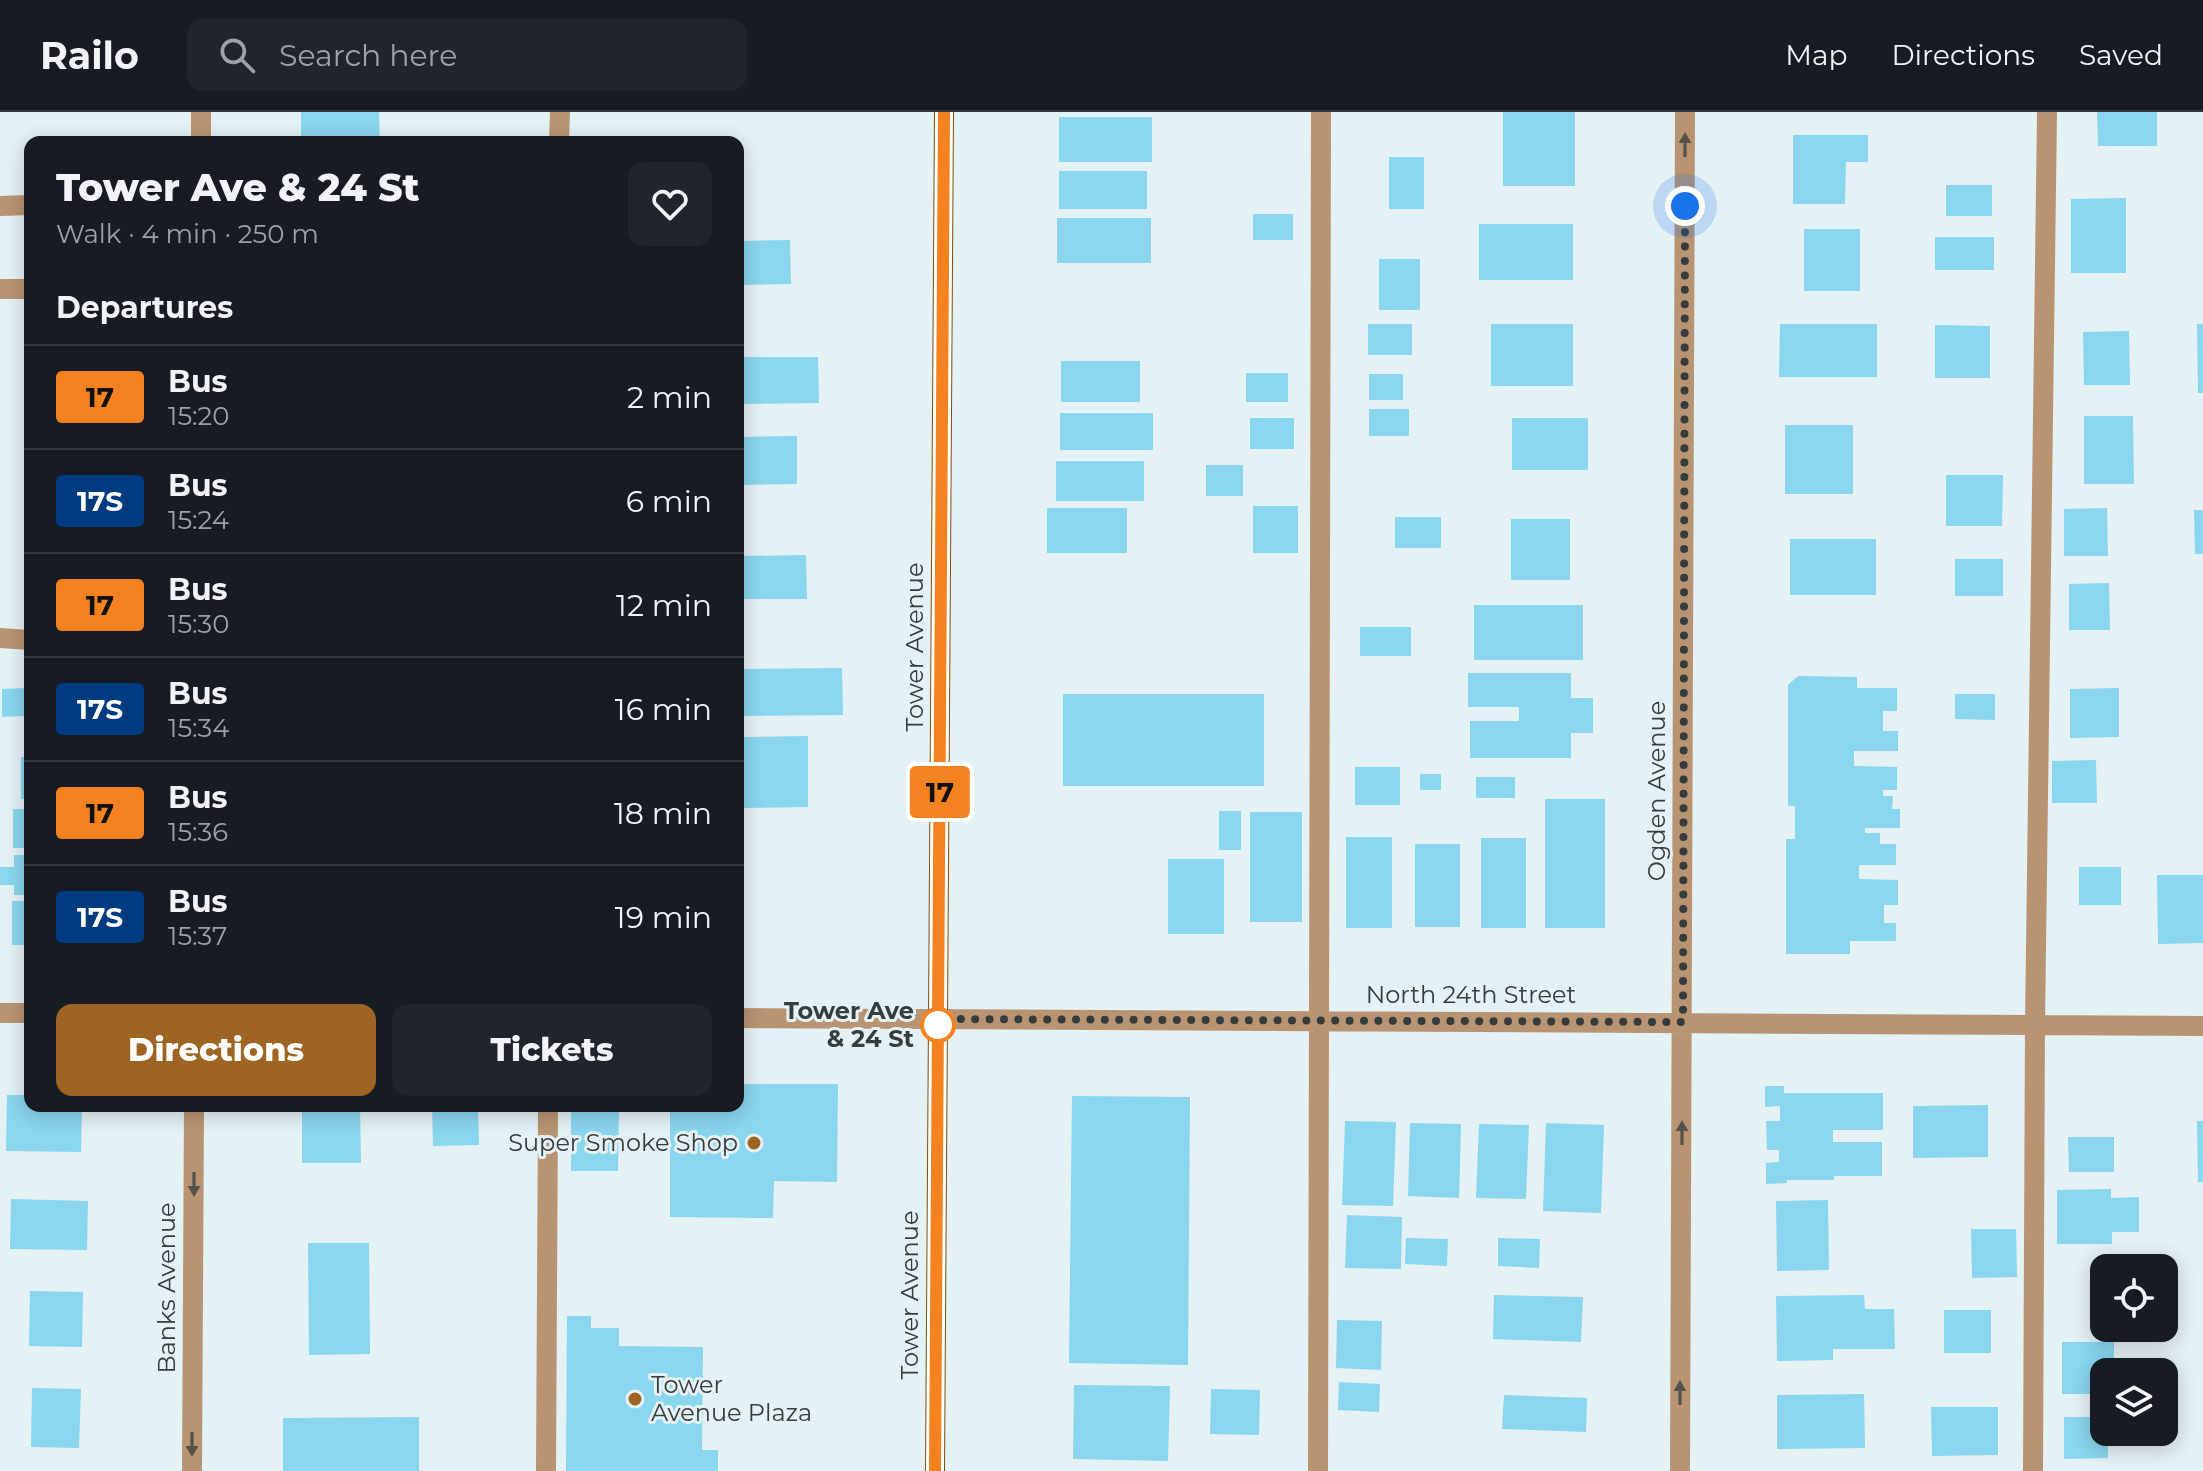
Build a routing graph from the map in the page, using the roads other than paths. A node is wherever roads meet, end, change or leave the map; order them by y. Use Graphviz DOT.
graph roads {
  1 [pos="201,112"];
  2 [pos="560,112"];
  3 [pos="944,112"];
  4 [pos="1321,112"];
  5 [pos="1685,112"];
  6 [pos="2047,112"];
  7 [pos="201,136"];
  8 [pos="559,136"];
  9 [pos="24,205"];
  10 [pos="0,206"];
  11 [pos="0,289"];
  12 [pos="24,289"];
  13 [pos="0,638"];
  14 [pos="24,640"];
  15 [pos="0,1013"];
  16 [pos="24,1013"];
  17 [pos="744,1018"];
  18 [pos="938,1019"];
  19 [pos="1318,1020"];
  20 [pos="1683,1022"];
  21 [pos="2035,1025"];
  22 [pos="2203,1026"];
  23 [pos="194,1112"];
  24 [pos="548,1112"];
  25 [pos="192,1471"];
  26 [pos="546,1471"];
  27 [pos="935,1471"];
  28 [pos="1318,1471"];
  29 [pos="1680,1471"];
  30 [pos="2033,1471"];
  1 -- 7 [label="street"];
  2 -- 8 [label="street"];
  3 -- 18 [label="main road, Tower Avenue"];
  4 -- 19 [label="street"];
  20 -- 5 [label="street, Ogden Avenue, one-way"];
  6 -- 21 [label="street"];
  9 -- 10 [label="street"];
  11 -- 12 [label="street"];
  13 -- 14 [label="street"];
  15 -- 16 [label="street"];
  17 -- 18 [label="street, North 24th Street"];
  18 -- 19 [label="street, North 24th Street"];
  18 -- 27 [label="main road, Tower Avenue"];
  19 -- 20 [label="street, North 24th Street"];
  19 -- 28 [label="street"];
  20 -- 21 [label="street, North 24th Street"];
  29 -- 20 [label="street, Ogden Avenue, one-way"];
  21 -- 22 [label="street, North 24th Street"];
  21 -- 30 [label="street"];
  23 -- 25 [label="street, Banks Avenue, one-way"];
  24 -- 26 [label="street"];
}
